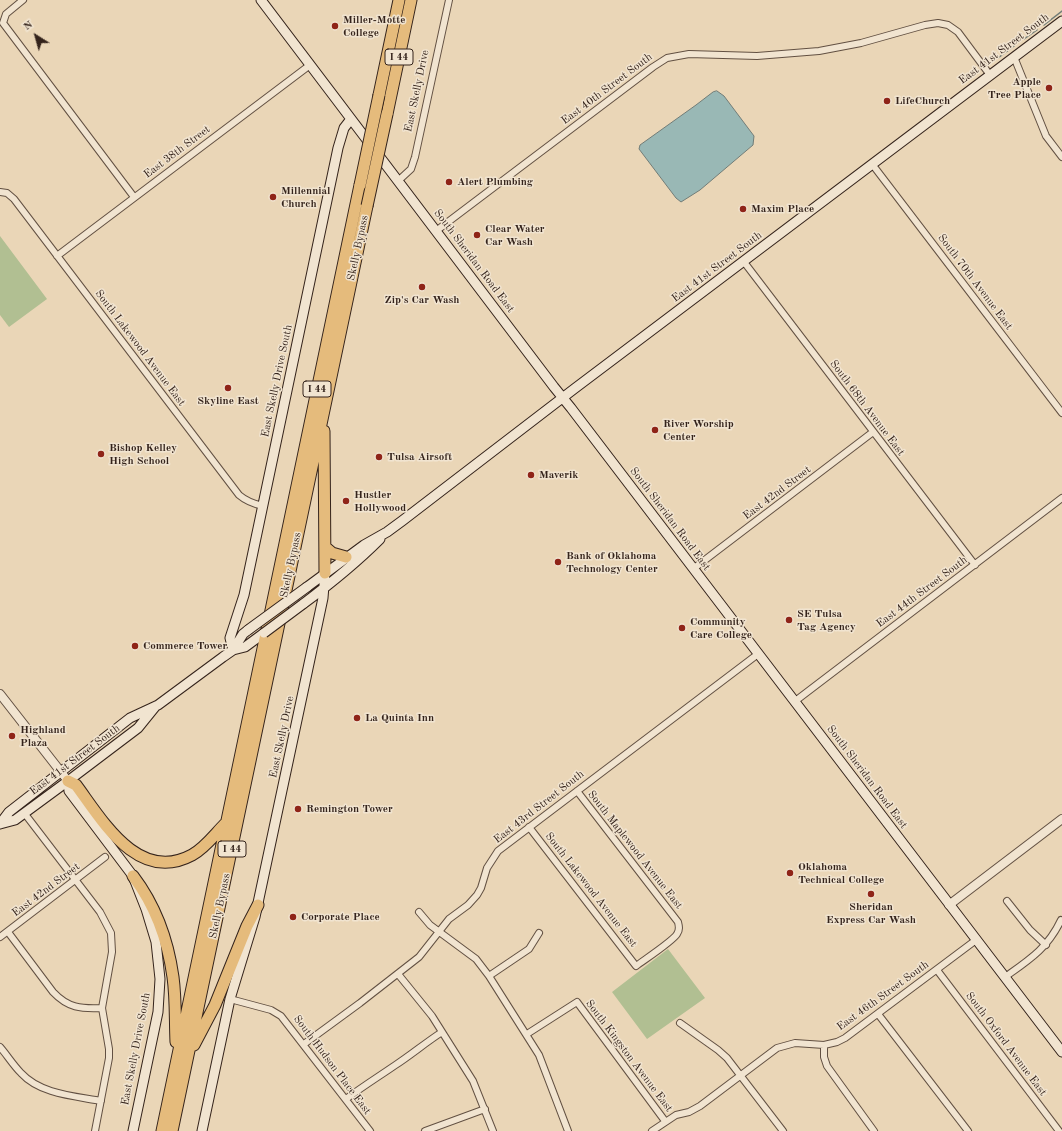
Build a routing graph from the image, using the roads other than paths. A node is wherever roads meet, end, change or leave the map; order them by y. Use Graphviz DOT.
graph roads {
  1 [pos="23,0"];
  2 [pos="261,0"];
  3 [pos="392,0"];
  4 [pos="399,0"];
  5 [pos="411,0"];
  6 [pos="449,0"];
  7 [pos="1062,21"];
  8 [pos="1014,57"];
  9 [pos="310,65"];
  10 [pos="990,75"];
  11 [pos="380,95"];
  12 [pos="351,118"];
  13 [pos="1062,157"];
  14 [pos="872,164"];
  15 [pos="398,181"];
  16 [pos="3,193"];
  17 [pos="134,197"];
  18 [pos="436,231"];
  19 [pos="57,256"];
  20 [pos="744,262"];
  21 [pos="563,398"];
  22 [pos="324,410"];
  23 [pos="1062,412"];
  24 [pos="873,432"];
  25 [pos="1062,498"];
  26 [pos="263,506"];
  27 [pos="388,532"];
  28 [pos="325,547"];
  29 [pos="346,557"];
  30 [pos="974,565"];
  31 [pos="693,569"];
  32 [pos="325,573"];
  33 [pos="323,589"];
  34 [pos="232,650"];
  35 [pos="758,654"];
  36 [pos="0,694"];
  37 [pos="794,702"];
  38 [pos="158,705"];
  39 [pos="60,772"];
  40 [pos="68,781"];
  41 [pos="577,791"];
  42 [pos="24,814"];
  43 [pos="1062,819"];
  44 [pos="226,823"];
  45 [pos="0,824"];
  46 [pos="530,827"];
  47 [pos="105,857"];
  48 [pos="132,876"];
  49 [pos="75,880"];
  50 [pos="1008,901"];
  51 [pos="258,905"];
  52 [pos="949,905"];
  53 [pos="419,912"];
  54 [pos="1062,919"];
  55 [pos="439,931"];
  56 [pos="8,932"];
  57 [pos="539,933"];
  58 [pos="0,938"];
  59 [pos="976,940"];
  60 [pos="1046,945"];
  61 [pos="636,966"];
  62 [pos="937,970"];
  63 [pos="398,974"];
  64 [pos="489,976"];
  65 [pos="1005,977"];
  66 [pos="230,999"];
  67 [pos="102,1008"];
  68 [pos="878,1014"];
  69 [pos="680,1023"];
  70 [pos="442,1032"];
  71 [pos="527,1034"];
  72 [pos="304,1044"];
  73 [pos="824,1045"];
  74 [pos="0,1046"];
  75 [pos="1062,1052"];
  76 [pos="182,1059"];
  77 [pos="741,1075"];
  78 [pos="346,1099"];
  79 [pos="101,1101"];
  80 [pos="485,1109"];
  81 [pos="665,1121"];
  82 [pos="95,1131"];
  83 [pos="133,1131"];
  84 [pos="162,1131"];
  85 [pos="172,1131"];
  86 [pos="202,1131"];
  87 [pos="370,1131"];
  88 [pos="425,1131"];
  89 [pos="493,1131"];
  90 [pos="568,1131"];
  91 [pos="652,1131"];
  92 [pos="783,1131"];
  93 [pos="874,1131"];
  94 [pos="968,1131"];
  95 [pos="1059,1131"];
  1 -- 17 [label="street"];
  2 -- 9 [label="main road, South Sheridan Road East"];
  3 -- 11 [label="highway"];
  4 -- 11 [label="highway, Skelly Bypass / I 44"];
  5 -- 22 [label="highway, Skelly Bypass / I 44, bridge"];
  6 -- 15 [label="street, East Skelly Drive"];
  7 -- 8 [label="main road, East 41st Street South"];
  8 -- 10 [label="main road, East 41st Street South"];
  8 -- 13 [label="street"];
  9 -- 12 [label="main road, South Sheridan Road East"];
  9 -- 17 [label="street, East 38th Street"];
  10 -- 14 [label="main road, East 41st Street South"];
  10 -- 18 [label="street, East 40th Street South"];
  11 -- 44 [label="highway, Skelly Bypass / I 44, bridge"];
  12 -- 15 [label="main road, South Sheridan Road East"];
  12 -- 26 [label="main road, East Skelly Drive South"];
  14 -- 20 [label="main road, East 41st Street South"];
  14 -- 23 [label="street, South 70th Avenue East"];
  15 -- 18 [label="main road, South Sheridan Road East"];
  16 -- 19 [label="street, South Lakewood Avenue East"];
  17 -- 19 [label="street, East 38th Street"];
  18 -- 21 [label="main road, South Sheridan Road East"];
  19 -- 26 [label="street, South Lakewood Avenue East"];
  20 -- 21 [label="main road, East 41st Street South"];
  20 -- 24 [label="street, South 68th Avenue East"];
  21 -- 27 [label="main road, East 41st Street South"];
  21 -- 31 [label="main road, South Sheridan Road East"];
  22 -- 28 [label="highway"];
  22 -- 76 [label="highway, Skelly Bypass / I 44"];
  24 -- 30 [label="street, South 68th Avenue East"];
  24 -- 31 [label="street, East 42nd Street"];
  25 -- 30 [label="street, East 44th Street South"];
  26 -- 34 [label="main road, East Skelly Drive South"];
  27 -- 29 [label="main road, East 41st Street South"];
  27 -- 33 [label="main road, East 41st Street South"];
  28 -- 29 [label="highway"];
  28 -- 32 [label="highway"];
  29 -- 32 [label="main road, East 41st Street South"];
  30 -- 37 [label="street, East 44th Street South"];
  31 -- 35 [label="main road, South Sheridan Road East"];
  32 -- 33 [label="main road, East Skelly Drive"];
  32 -- 34 [label="main road, East 41st Street South, bridge"];
  33 -- 34 [label="main road, East 41st Street South, bridge"];
  33 -- 51 [label="main road, East Skelly Drive"];
  34 -- 38 [label="main road, East 41st Street South"];
  35 -- 37 [label="main road, South Sheridan Road East"];
  35 -- 41 [label="street, East 43rd Street South"];
  36 -- 39 [label="street"];
  37 -- 52 [label="main road, South Sheridan Road East"];
  38 -- 39 [label="main road, East 41st Street South"];
  38 -- 40 [label="main road, East 41st Street South"];
  39 -- 40 [label="street"];
  39 -- 45 [label="main road, East 41st Street South"];
  40 -- 42 [label="main road, East 41st Street South"];
  40 -- 44 [label="highway"];
  40 -- 48 [label="main road, East Skelly Drive South"];
  41 -- 46 [label="street, East 43rd Street South"];
  41 -- 61 [label="street, South Maplewood Avenue East"];
  42 -- 45 [label="main road, East 41st Street South"];
  42 -- 49 [label="street"];
  43 -- 52 [label="street"];
  44 -- 76 [label="highway, Skelly Bypass / I 44"];
  46 -- 55 [label="street, East 43rd Street South"];
  46 -- 61 [label="street, South Lakewood Avenue East"];
  47 -- 49 [label="street, East 42nd Street"];
  48 -- 76 [label="highway"];
  48 -- 83 [label="main road, East Skelly Drive South"];
  49 -- 56 [label="street, East 42nd Street"];
  49 -- 67 [label="street"];
  50 -- 60 [label="street"];
  51 -- 66 [label="main road"];
  51 -- 76 [label="highway"];
  52 -- 59 [label="main road, South Sheridan Road East"];
  53 -- 55 [label="street"];
  54 -- 60 [label="street"];
  55 -- 63 [label="street, East 43rd Street South"];
  55 -- 64 [label="street"];
  56 -- 58 [label="street, East 42nd Street"];
  56 -- 67 [label="street"];
  57 -- 64 [label="street"];
  59 -- 62 [label="street, East 46th Street South"];
  59 -- 65 [label="main road, South Sheridan Road East"];
  60 -- 65 [label="street"];
  62 -- 68 [label="street, East 46th Street South"];
  62 -- 95 [label="street, South Oxford Avenue East"];
  63 -- 70 [label="street"];
  63 -- 72 [label="street, East 43rd Street South"];
  64 -- 71 [label="street"];
  65 -- 75 [label="main road, South Sheridan Road East"];
  66 -- 72 [label="street, South Hudson Place East"];
  66 -- 86 [label="main road"];
  67 -- 79 [label="street"];
  68 -- 73 [label="street, East 46th Street South"];
  68 -- 94 [label="street"];
  69 -- 77 [label="street"];
  70 -- 78 [label="street"];
  70 -- 80 [label="street"];
  71 -- 81 [label="street, South Kingston Avenue East"];
  71 -- 90 [label="street"];
  72 -- 78 [label="street, South Hudson Place East"];
  73 -- 77 [label="street, East 46th Street South"];
  73 -- 93 [label="street"];
  74 -- 79 [label="street"];
  76 -- 84 [label="highway, Skelly Bypass / I 44"];
  76 -- 85 [label="highway, Skelly Bypass / I 44"];
  77 -- 81 [label="street, East 46th Street South"];
  77 -- 92 [label="street"];
  78 -- 87 [label="street, South Hudson Place East"];
  79 -- 82 [label="street"];
  80 -- 88 [label="street"];
  80 -- 89 [label="street"];
  81 -- 91 [label="street, East 46th Street South"];
}
